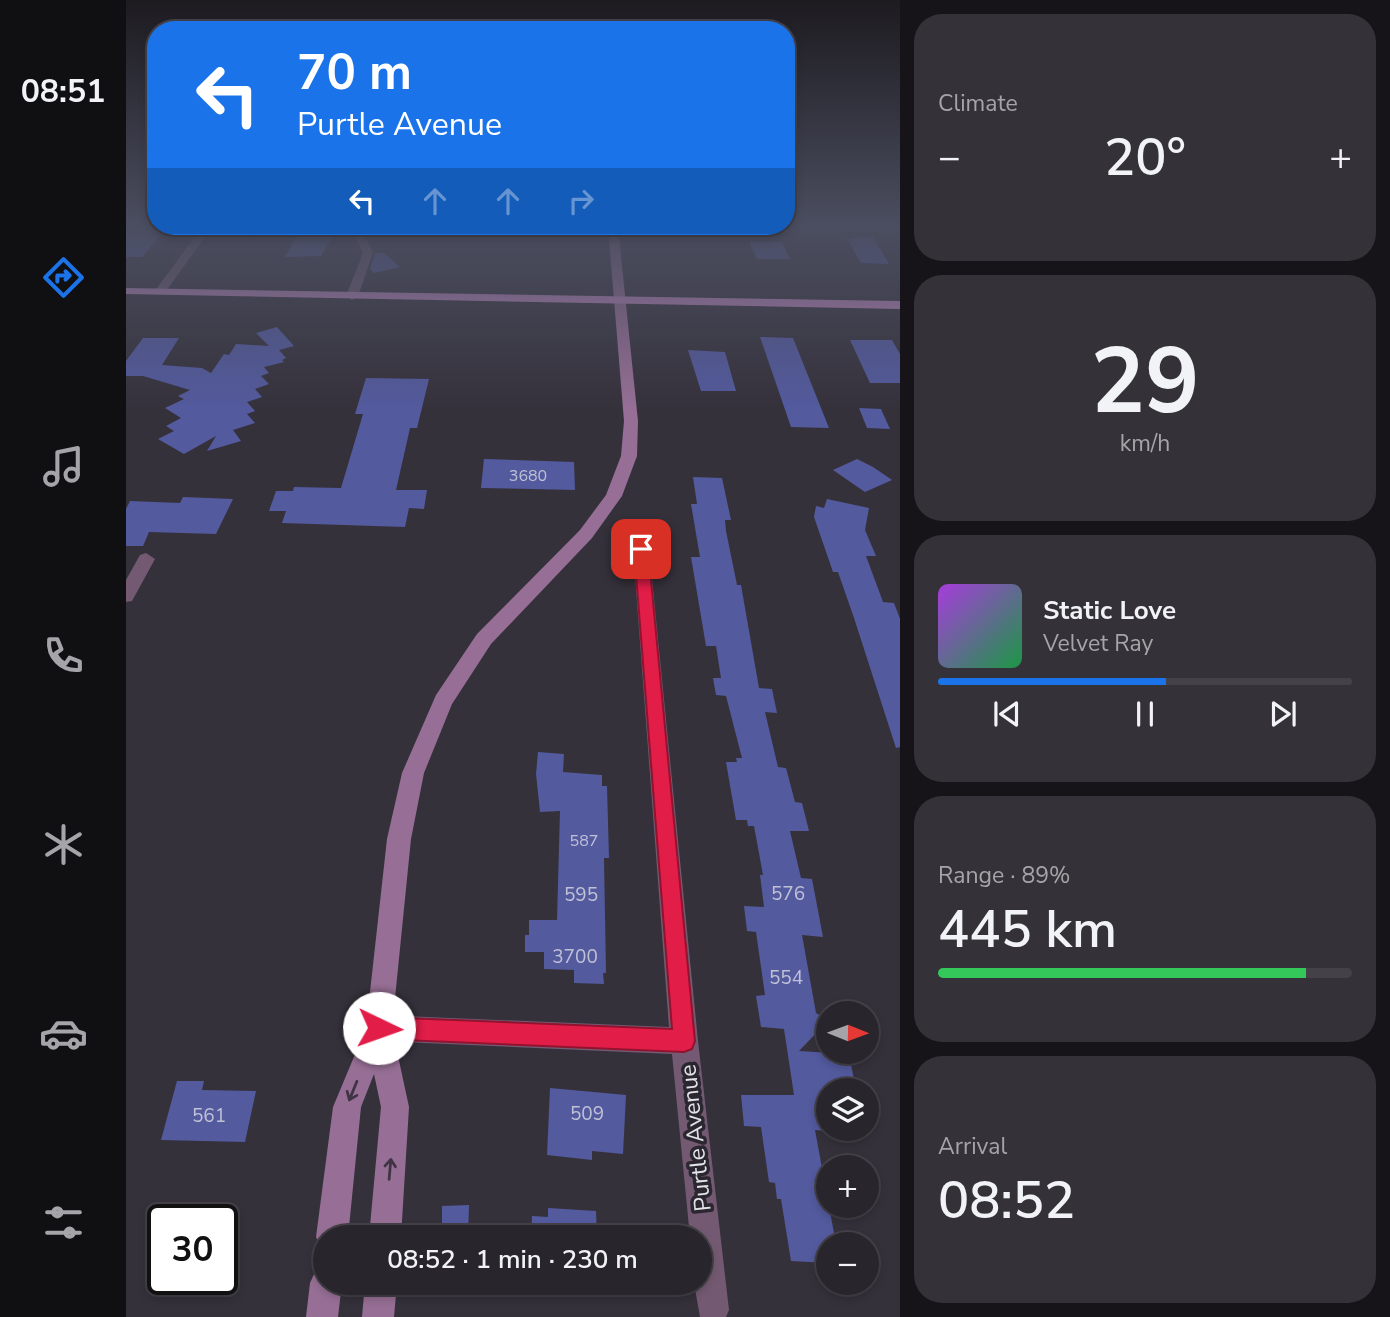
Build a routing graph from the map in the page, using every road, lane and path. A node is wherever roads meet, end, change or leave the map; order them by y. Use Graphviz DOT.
graph roads {
  1 [pos="163,288"];
  2 [pos="355,288"];
  3 [pos="619,288"];
  4 [pos="126,291"];
  5 [pos="160,292"];
  6 [pos="352,296"];
  7 [pos="620,300"];
  8 [pos="900,305"];
  9 [pos="641,549"];
  10 [pos="146,559"];
  11 [pos="126,596"];
  12 [pos="379,1028"];
  13 [pos="684,1041"];
  14 [pos="333,1225"];
  15 [pos="385,1225"];
  16 [pos="325,1295"];
  17 [pos="380,1295"];
  18 [pos="713,1310"];
  19 [pos="322,1317"];
  20 [pos="378,1317"];
  1 -- 5 [label="street"];
  2 -- 6 [label="street"];
  3 -- 7 [label="main road"];
  4 -- 5 [label="highway"];
  5 -- 6 [label="highway"];
  6 -- 7 [label="highway"];
  7 -- 8 [label="highway"];
  7 -- 12 [label="main road"];
  9 -- 13 [label="street, Purtle Avenue"];
  10 -- 11 [label="street"];
  12 -- 13 [label="street"];
  12 -- 14 [label="main road, one-way"];
  15 -- 12 [label="main road, one-way"];
  13 -- 18 [label="street, Purtle Avenue"];
  16 -- 19 [label="main road"];
  17 -- 20 [label="main road"];
}
